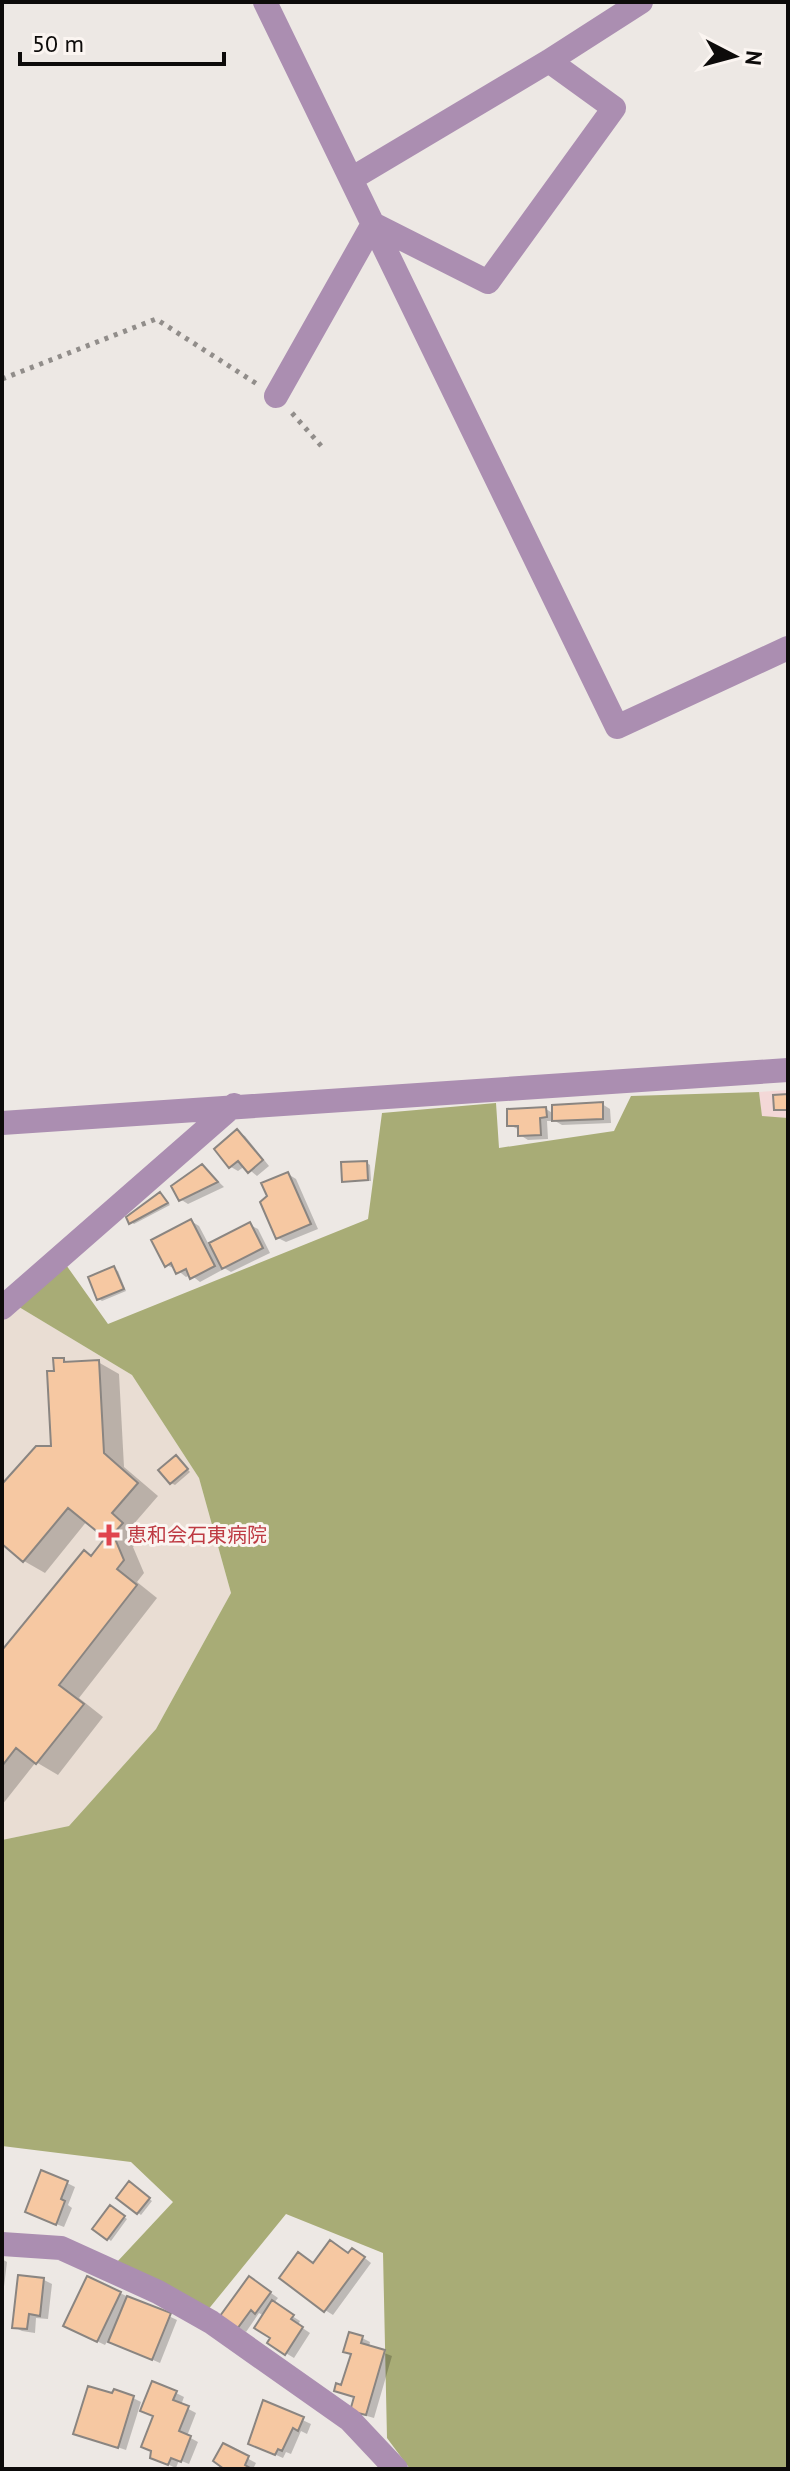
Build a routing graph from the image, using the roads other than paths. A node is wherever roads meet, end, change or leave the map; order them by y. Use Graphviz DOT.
graph roads {
  1 [pos="265,2"];
  2 [pos="641,2"];
  3 [pos="549,61"];
  4 [pos="351,179"];
  5 [pos="373,224"];
  6 [pos="276,396"];
  7 [pos="788,648"];
  8 [pos="788,1070"];
  9 [pos="234,1105"];
  10 [pos="2,1123"];
  11 [pos="2,1308"];
  12 [pos="2,2244"];
  13 [pos="396,2469"];
  1 -- 4 [label="street"];
  2 -- 3 [label="street"];
  3 -- 4 [label="street"];
  3 -- 5 [label="street"];
  4 -- 5 [label="street"];
  5 -- 6 [label="street"];
  5 -- 7 [label="street"];
  8 -- 9 [label="street"];
  9 -- 10 [label="street"];
  9 -- 11 [label="street"];
  12 -- 13 [label="street"];
}
